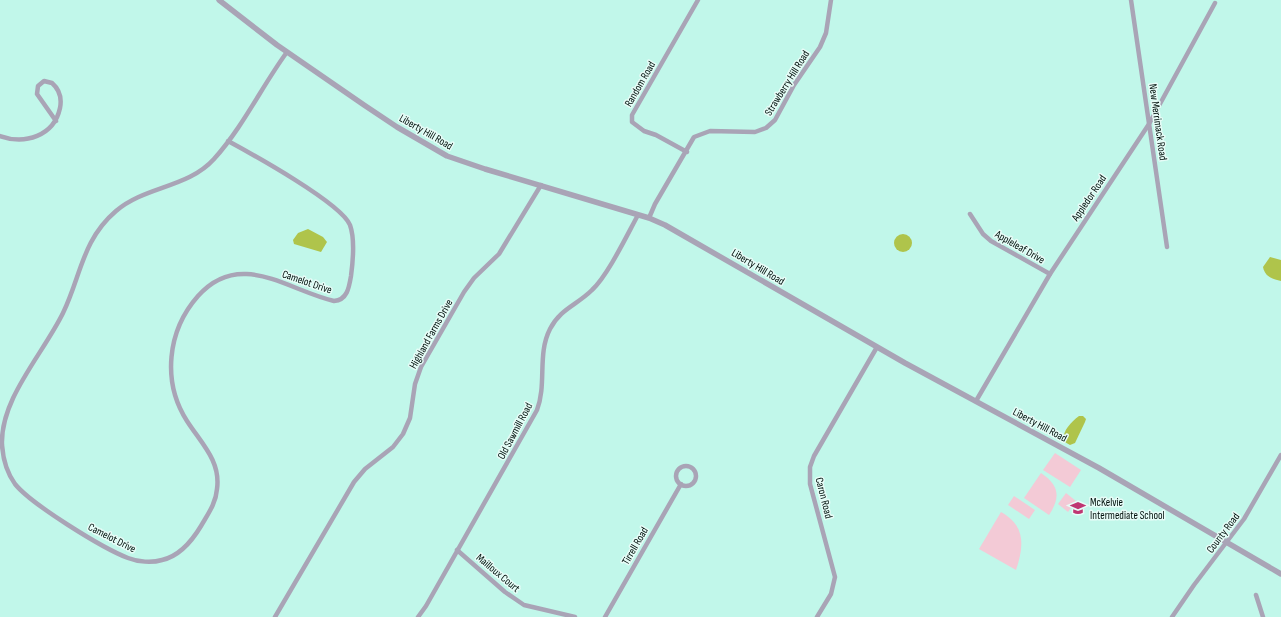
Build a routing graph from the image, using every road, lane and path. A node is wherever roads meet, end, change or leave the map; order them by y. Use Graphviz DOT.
graph roads {
  1 [pos="219,0"];
  2 [pos="698,0"];
  3 [pos="831,0"];
  4 [pos="1131,0"];
  5 [pos="1216,3"];
  6 [pos="287,52"];
  7 [pos="56,121"];
  8 [pos="1149,124"];
  9 [pos="0,136"];
  10 [pos="228,140"];
  11 [pos="687,152"];
  12 [pos="541,185"];
  13 [pos="638,214"];
  14 [pos="970,214"];
  15 [pos="650,218"];
  16 [pos="1167,247"];
  17 [pos="1050,274"];
  18 [pos="877,347"];
  19 [pos="976,401"];
  20 [pos="1281,455"];
  21 [pos="681,484"];
  22 [pos="1226,543"];
  23 [pos="458,550"];
  24 [pos="1281,574"];
  25 [pos="1256,595"];
  26 [pos="275,617"];
  27 [pos="418,617"];
  28 [pos="575,617"];
  29 [pos="605,617"];
  30 [pos="817,617"];
  31 [pos="1172,617"];
  32 [pos="1263,617"];
  1 -- 6 [label="street, Liberty Hill Road"];
  2 -- 11 [label="street, Random Road"];
  3 -- 11 [label="street, Strawberry Hill Road"];
  4 -- 8 [label="street, New Merrimack Road"];
  5 -- 8 [label="street, Appledor Road"];
  6 -- 10 [label="street, Camelot Drive"];
  6 -- 12 [label="street, Liberty Hill Road"];
  7 -- 7 [label="street"];
  7 -- 9 [label="street"];
  8 -- 16 [label="street, New Merrimack Road"];
  8 -- 17 [label="street, Appledor Road"];
  10 -- 10 [label="street, Camelot Drive"];
  11 -- 15 [label="street, Strawberry Hill Road"];
  12 -- 13 [label="street, Liberty Hill Road"];
  12 -- 26 [label="street, Highland Farms Drive"];
  13 -- 15 [label="street, Liberty Hill Road"];
  13 -- 23 [label="street, Old Sawmill Road"];
  14 -- 17 [label="street, Appleleaf Drive"];
  15 -- 18 [label="street, Liberty Hill Road"];
  17 -- 19 [label="street, Appledor Road"];
  18 -- 19 [label="street, Liberty Hill Road"];
  18 -- 30 [label="street, Caron Road"];
  19 -- 22 [label="street, Liberty Hill Road"];
  20 -- 22 [label="street, County Road"];
  21 -- 21 [label="street, Tirrell Road"];
  21 -- 29 [label="street, Tirrell Road"];
  22 -- 24 [label="street, Liberty Hill Road"];
  22 -- 31 [label="street, County Road"];
  23 -- 27 [label="street, Old Sawmill Road"];
  23 -- 28 [label="street, Mailloux Court"];
  25 -- 32 [label="street"];
}
